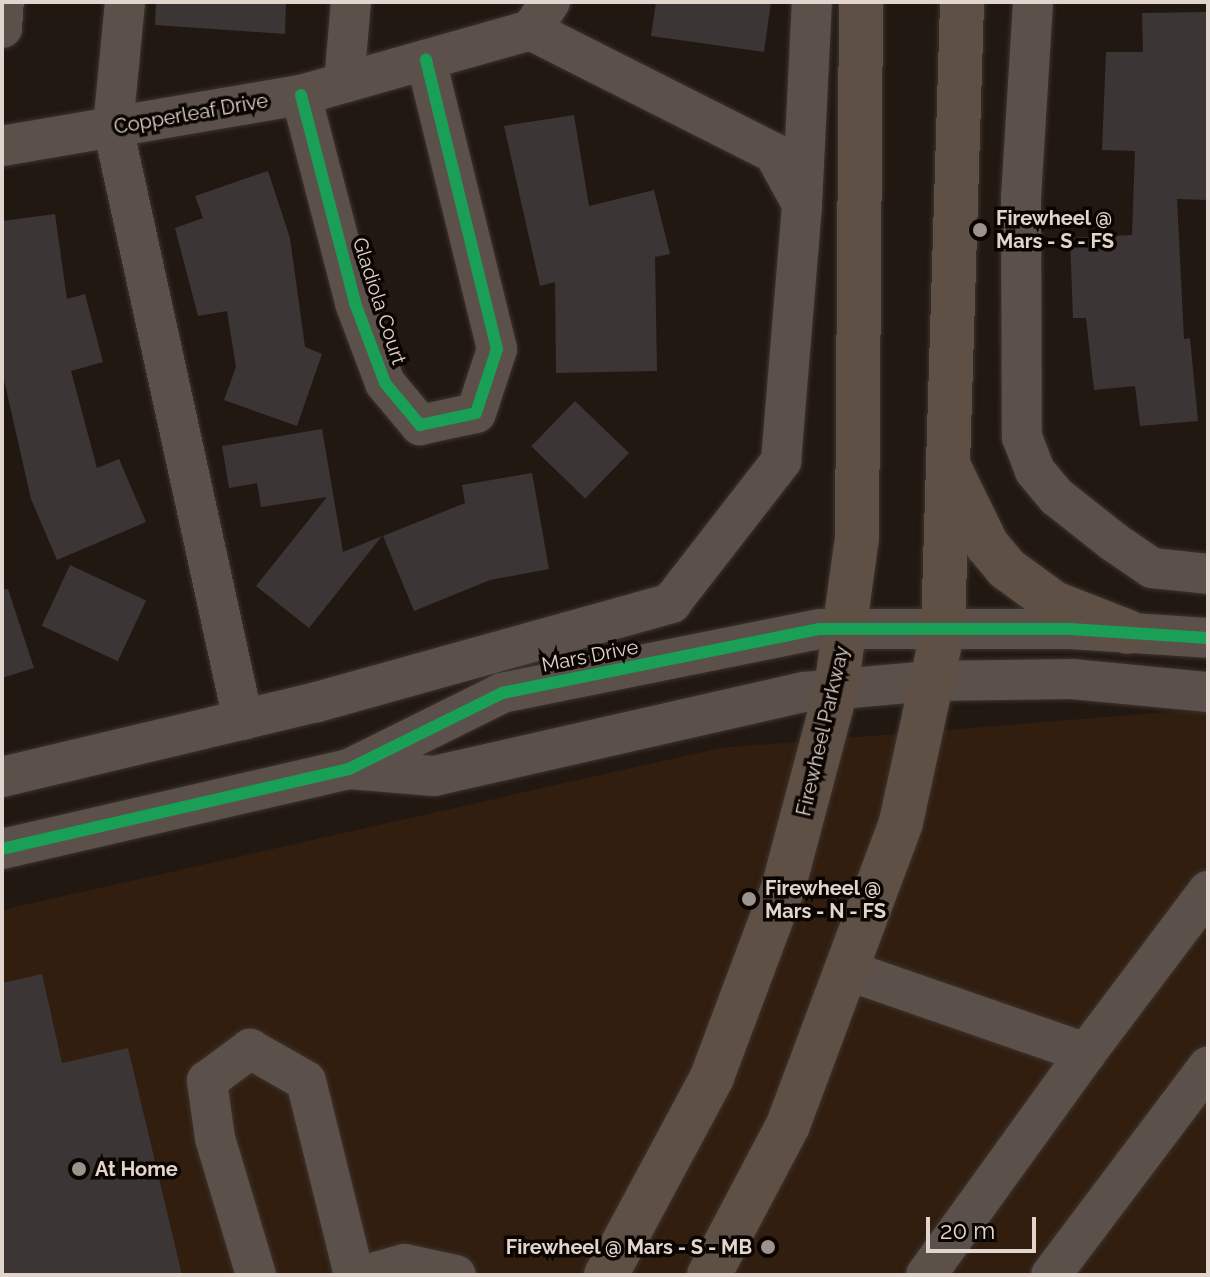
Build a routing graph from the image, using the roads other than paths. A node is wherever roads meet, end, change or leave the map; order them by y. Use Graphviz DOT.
graph roads {
  1 [pos="4,2"];
  2 [pos="125,2"];
  3 [pos="351,2"];
  4 [pos="812,2"];
  5 [pos="861,2"];
  6 [pos="962,2"];
  7 [pos="1033,2"];
  8 [pos="540,16"];
  9 [pos="2,28"];
  10 [pos="426,60"];
  11 [pos="344,83"];
  12 [pos="301,95"];
  13 [pos="113,127"];
  14 [pos="2,146"];
  15 [pos="802,204"];
  16 [pos="946,460"];
  17 [pos="1208,574"];
  18 [pos="846,629"];
  19 [pos="943,629"];
  20 [pos="1128,632"];
  21 [pos="1208,638"];
  22 [pos="931,681"];
  23 [pos="836,689"];
  24 [pos="1208,692"];
  25 [pos="243,720"];
  26 [pos="349,769"];
  27 [pos="2,777"];
  28 [pos="2,849"];
  29 [pos="1208,891"];
  30 [pos="846,970"];
  31 [pos="1086,1053"];
  32 [pos="1208,1067"];
  33 [pos="256,1275"];
  34 [pos="354,1275"];
  35 [pos="365,1275"];
  36 [pos="456,1275"];
  37 [pos="606,1275"];
  38 [pos="709,1275"];
  39 [pos="926,1275"];
  40 [pos="1051,1275"];
  1 -- 9 [label="street"];
  2 -- 13 [label="street"];
  3 -- 11 [label="street"];
  4 -- 15 [label="street"];
  5 -- 18 [label="main road, Firewheel Parkway"];
  6 -- 16 [label="main road"];
  7 -- 17 [label="street"];
  8 -- 10 [label="street, Copperleaf Drive"];
  8 -- 15 [label="street"];
  10 -- 11 [label="street, Copperleaf Drive"];
  10 -- 12 [label="street, Gladiola Court"];
  11 -- 12 [label="street, Copperleaf Drive"];
  12 -- 13 [label="street, Copperleaf Drive"];
  13 -- 14 [label="street, Copperleaf Drive"];
  13 -- 25 [label="street"];
  15 -- 25 [label="street"];
  16 -- 19 [label="main road"];
  16 -- 20 [label="main road"];
  18 -- 19 [label="street, Mars Drive"];
  18 -- 23 [label="main road, Firewheel Parkway"];
  18 -- 26 [label="street, Mars Drive"];
  19 -- 20 [label="street, Mars Drive"];
  19 -- 22 [label="main road"];
  20 -- 21 [label="street, Mars Drive"];
  22 -- 23 [label="street, Mars Drive"];
  22 -- 24 [label="street, Mars Drive"];
  22 -- 30 [label="main road"];
  23 -- 26 [label="street, Mars Drive"];
  23 -- 37 [label="main road, Firewheel Parkway"];
  25 -- 27 [label="street"];
  26 -- 28 [label="street, Mars Drive"];
  29 -- 31 [label="street"];
  30 -- 31 [label="street"];
  30 -- 38 [label="main road"];
  31 -- 39 [label="street"];
  32 -- 40 [label="street"];
  33 -- 34 [label="street"];
  35 -- 36 [label="street"];
}
